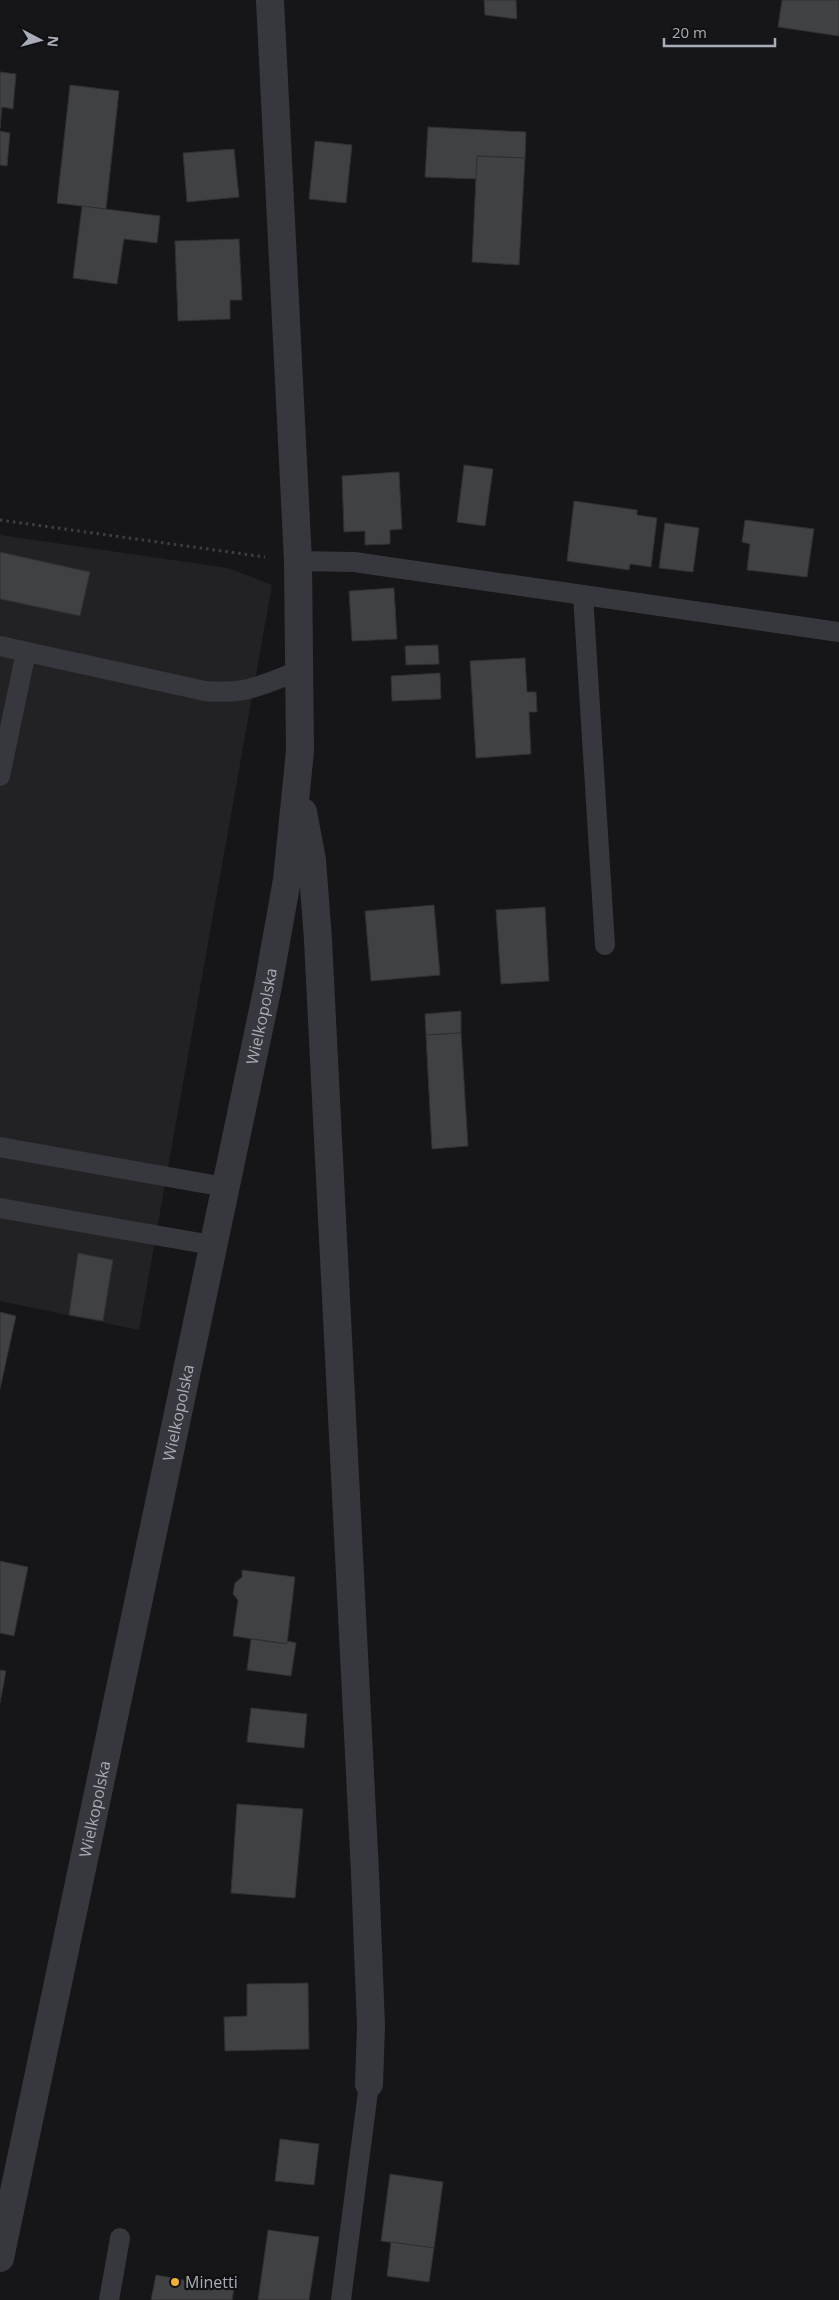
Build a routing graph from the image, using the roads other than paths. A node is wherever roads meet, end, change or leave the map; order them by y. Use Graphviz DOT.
graph roads {
  1 [pos="270,0"];
  2 [pos="298,561"];
  3 [pos="583,595"];
  4 [pos="839,632"];
  5 [pos="0,646"];
  6 [pos="26,652"];
  7 [pos="298,671"];
  8 [pos="0,776"];
  9 [pos="297,776"];
  10 [pos="605,945"];
  11 [pos="0,1147"];
  12 [pos="225,1187"];
  13 [pos="0,1208"];
  14 [pos="212,1245"];
  15 [pos="370,2084"];
  16 [pos="120,2238"];
  17 [pos="0,2258"];
  18 [pos="109,2300"];
  19 [pos="341,2300"];
  1 -- 2 [label="street, Wielkopolska"];
  2 -- 3 [label="lane"];
  2 -- 7 [label="street, Wielkopolska"];
  3 -- 4 [label="lane"];
  3 -- 10 [label="lane"];
  5 -- 6 [label="lane"];
  6 -- 7 [label="lane"];
  6 -- 8 [label="lane"];
  7 -- 9 [label="street, Wielkopolska"];
  9 -- 12 [label="street, Wielkopolska"];
  9 -- 15 [label="street"];
  11 -- 12 [label="lane"];
  12 -- 14 [label="street, Wielkopolska"];
  13 -- 14 [label="lane"];
  14 -- 17 [label="street, Wielkopolska"];
  15 -- 19 [label="lane"];
  16 -- 18 [label="lane"];
}
